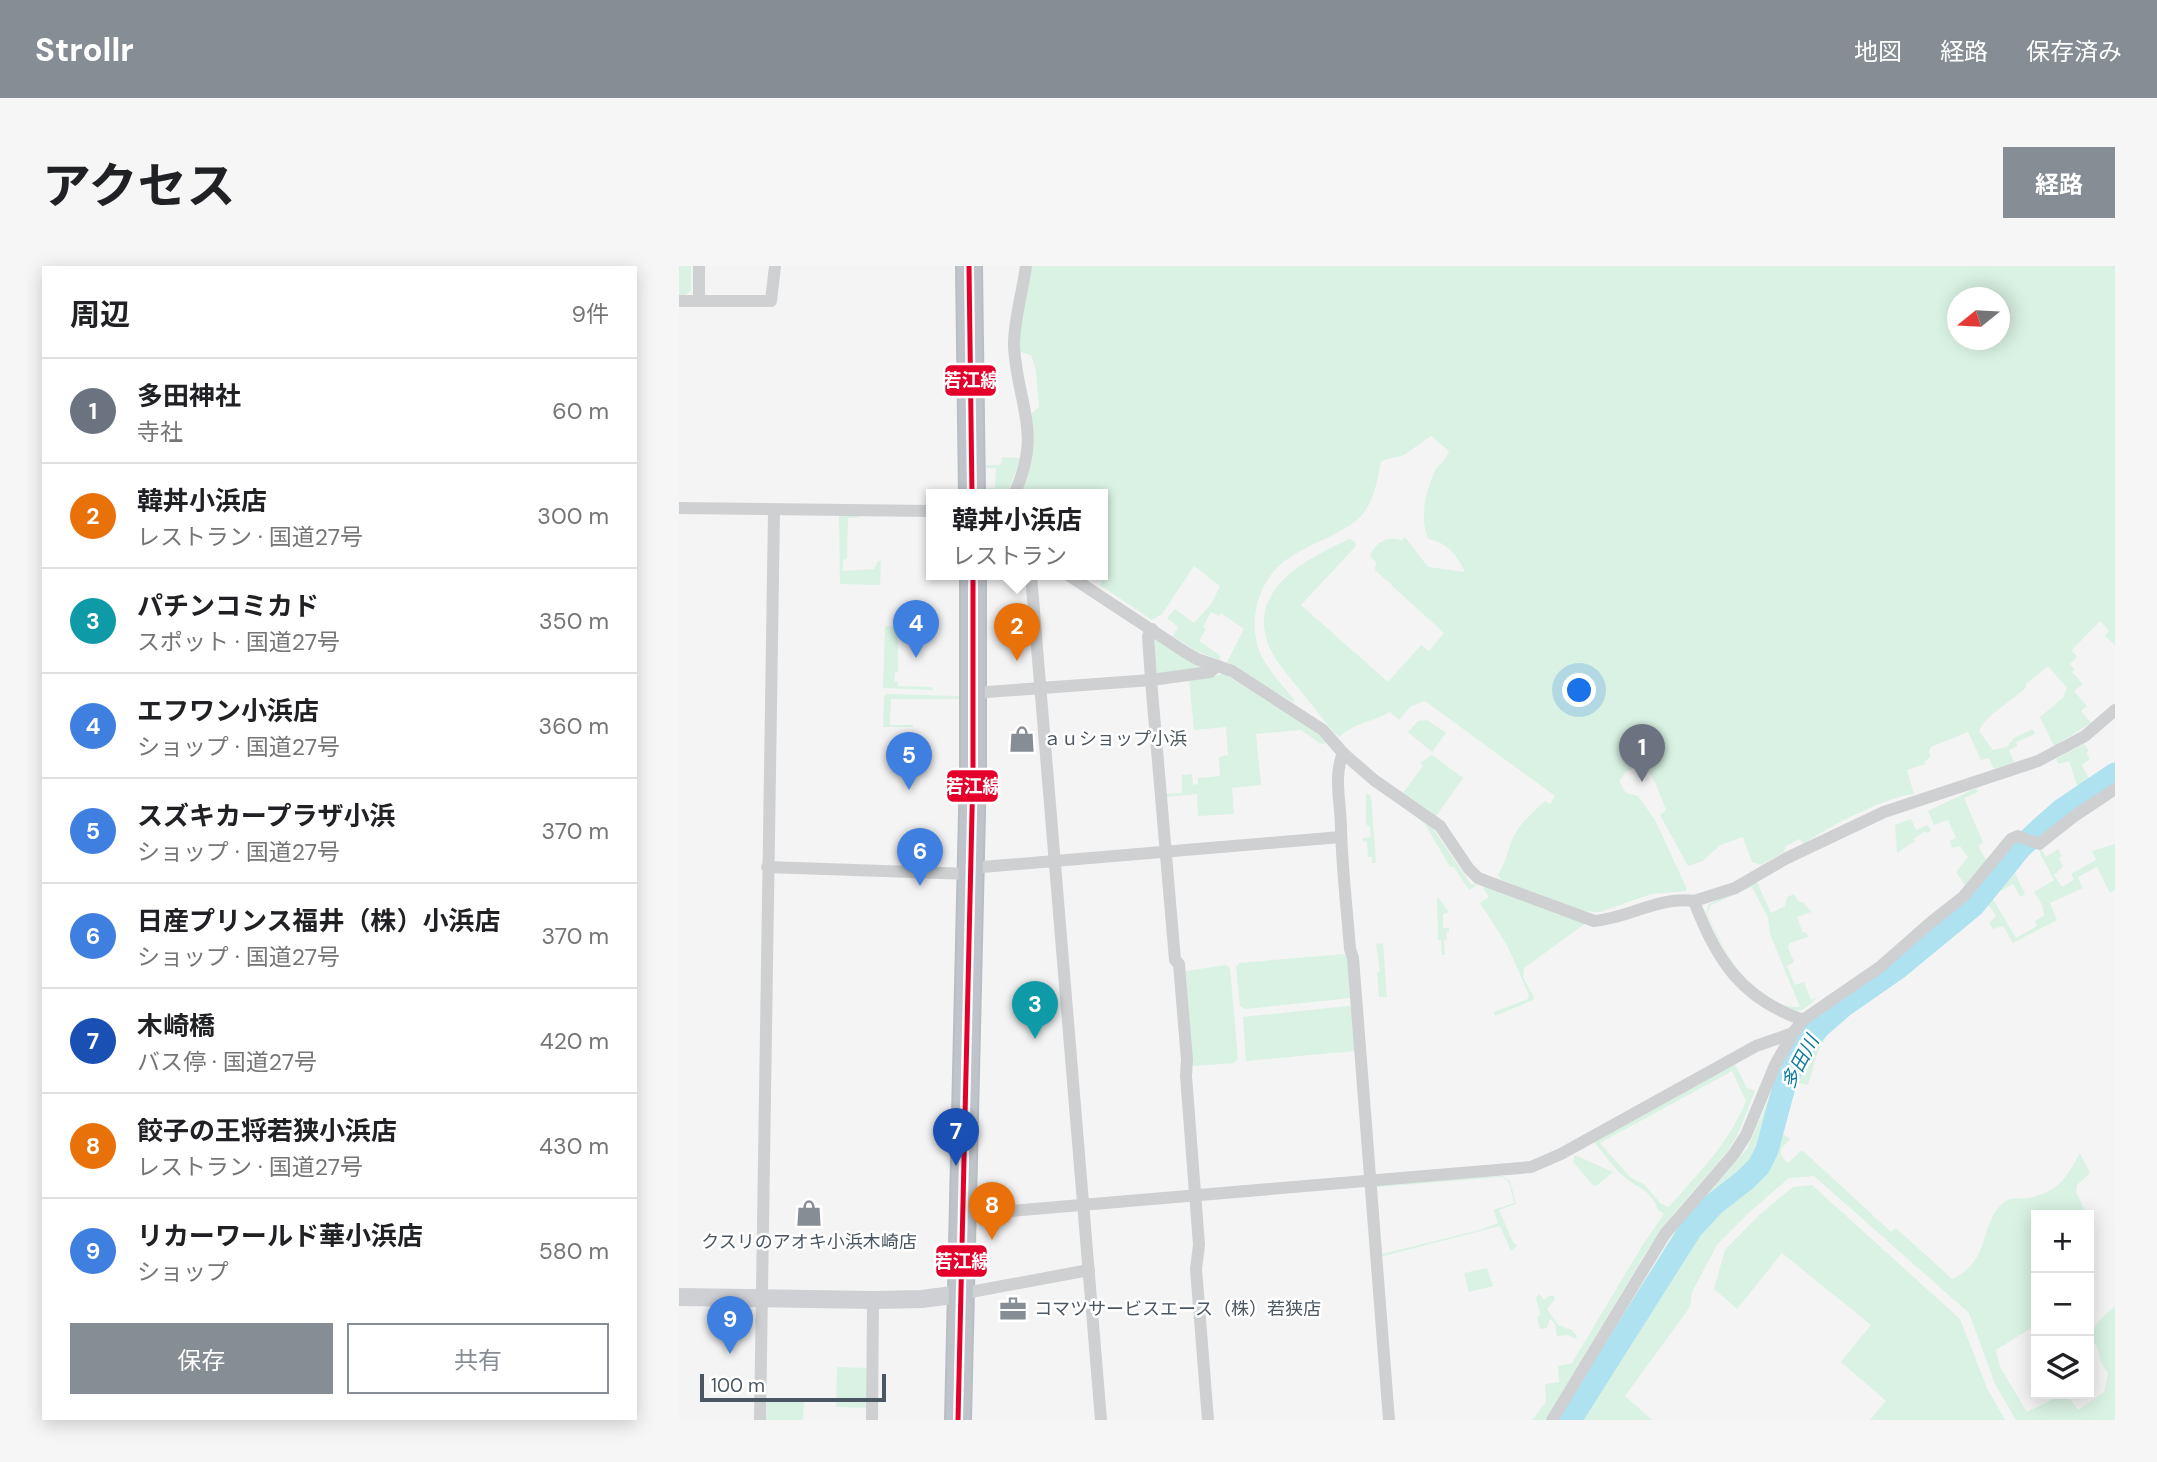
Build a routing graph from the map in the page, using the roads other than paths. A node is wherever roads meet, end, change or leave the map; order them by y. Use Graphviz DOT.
graph roads {
  1 [pos="699,266"];
  2 [pos="775,266"];
  3 [pos="969,266"];
  4 [pos="1026,266"];
  5 [pos="679,301"];
  6 [pos="699,301"];
  7 [pos="972,489"];
  8 [pos="1016,489"];
  9 [pos="679,508"];
  10 [pos="774,511"];
  11 [pos="926,512"];
  12 [pos="973,580"];
  13 [pos="1031,580"];
  14 [pos="1076,580"];
  15 [pos="1152,629"];
  16 [pos="1217,667"];
  17 [pos="1151,680"];
  18 [pos="1040,689"];
  19 [pos="973,693"];
  20 [pos="2115,710"];
  21 [pos="1343,753"];
  22 [pos="2115,789"];
  23 [pos="1341,837"];
  24 [pos="1165,852"];
  25 [pos="1055,861"];
  26 [pos="767,867"];
  27 [pos="970,871"];
  28 [pos="1694,901"];
  29 [pos="1803,1020"];
  30 [pos="1793,1032"];
  31 [pos="1370,1180"];
  32 [pos="1196,1196"];
  33 [pos="1083,1204"];
  34 [pos="963,1215"];
  35 [pos="1089,1270"];
  36 [pos="960,1294"];
  37 [pos="679,1297"];
  38 [pos="762,1299"];
  39 [pos="873,1300"];
  40 [pos="760,1420"];
  41 [pos="872,1420"];
  42 [pos="958,1420"];
  43 [pos="1101,1420"];
  44 [pos="1208,1420"];
  45 [pos="1389,1420"];
  46 [pos="1552,1420"];
  1 -- 6 [label="street"];
  2 -- 6 [label="street"];
  3 -- 7 [label="highway"];
  4 -- 8 [label="street"];
  5 -- 6 [label="street"];
  9 -- 10 [label="street"];
  10 -- 11 [label="street"];
  10 -- 26 [label="street"];
  12 -- 19 [label="highway"];
  13 -- 18 [label="street"];
  14 -- 15 [label="street"];
  15 -- 16 [label="street"];
  15 -- 17 [label="street"];
  16 -- 17 [label="street"];
  16 -- 21 [label="street"];
  17 -- 18 [label="street"];
  17 -- 24 [label="street"];
  18 -- 19 [label="street"];
  18 -- 25 [label="street"];
  19 -- 27 [label="highway"];
  20 -- 28 [label="street"];
  21 -- 23 [label="street"];
  21 -- 28 [label="street"];
  22 -- 29 [label="street"];
  23 -- 24 [label="street"];
  23 -- 31 [label="street"];
  24 -- 25 [label="street"];
  24 -- 32 [label="street"];
  25 -- 27 [label="street"];
  25 -- 33 [label="street"];
  26 -- 27 [label="street"];
  26 -- 38 [label="street"];
  27 -- 34 [label="highway"];
  28 -- 29 [label="street"];
  29 -- 30 [label="street"];
  30 -- 31 [label="street"];
  30 -- 46 [label="street"];
  31 -- 32 [label="street"];
  31 -- 45 [label="street"];
  32 -- 33 [label="street"];
  32 -- 44 [label="street"];
  33 -- 34 [label="street"];
  33 -- 35 [label="street"];
  34 -- 36 [label="highway"];
  35 -- 36 [label="street"];
  35 -- 43 [label="street"];
  36 -- 39 [label="street"];
  36 -- 42 [label="highway"];
  37 -- 38 [label="street"];
  38 -- 39 [label="street"];
  38 -- 40 [label="street"];
  39 -- 41 [label="street"];
}
